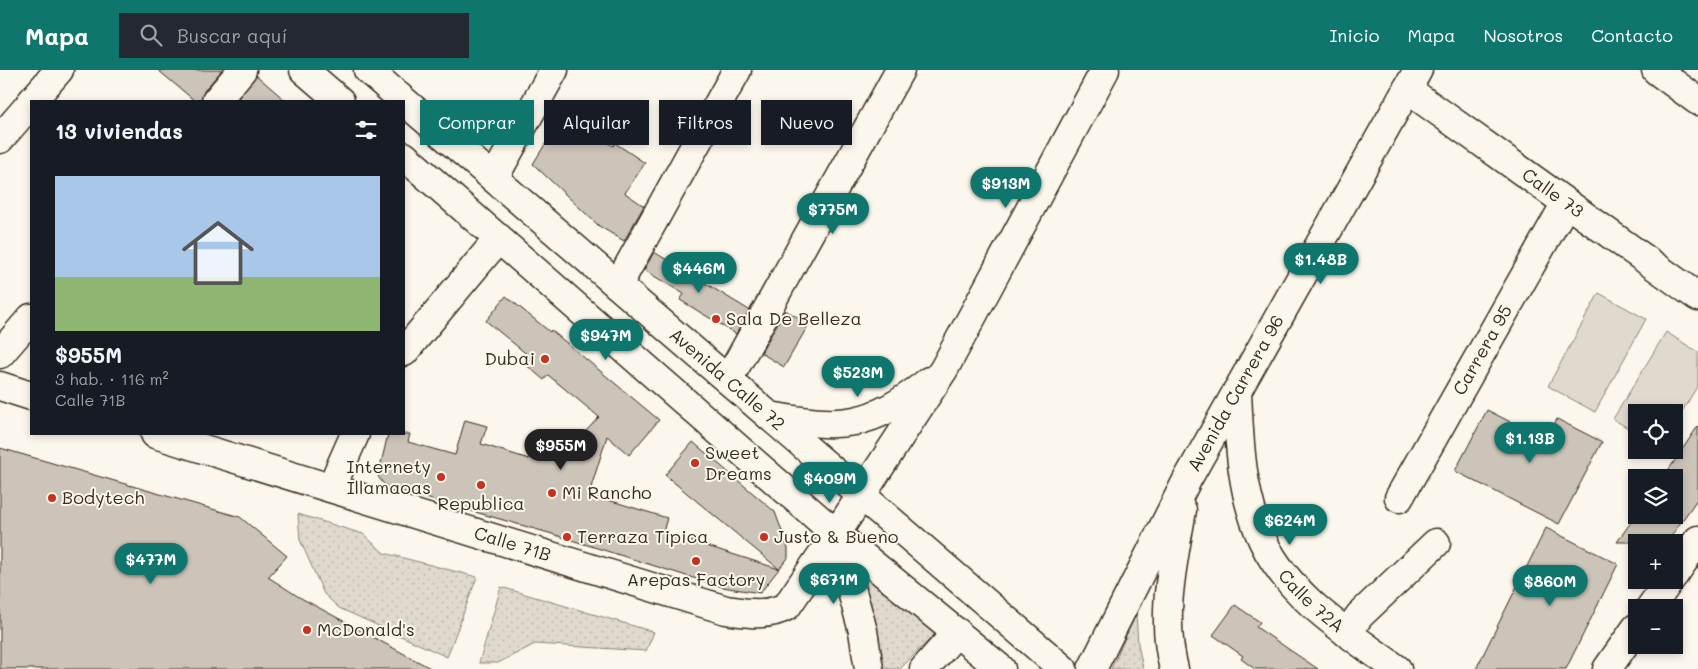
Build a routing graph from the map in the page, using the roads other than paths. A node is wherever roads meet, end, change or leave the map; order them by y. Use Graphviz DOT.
graph roads {
  1 [pos="59,70"];
  2 [pos="242,70"];
  3 [pos="304,70"];
  4 [pos="368,70"];
  5 [pos="554,70"];
  6 [pos="737,70"];
  7 [pos="900,70"];
  8 [pos="1105,70"];
  9 [pos="1656,70"];
  10 [pos="1412,79"];
  11 [pos="34,100"];
  12 [pos="217,100"];
  13 [pos="339,100"];
  14 [pos="403,100"];
  15 [pos="1698,101"];
  16 [pos="405,102"];
  17 [pos="30,104"];
  18 [pos="0,139"];
  19 [pos="405,157"];
  20 [pos="494,178"];
  21 [pos="1566,203"];
  22 [pos="499,238"];
  23 [pos="618,285"];
  24 [pos="1698,297"];
  25 [pos="30,319"];
  26 [pos="405,351"];
  27 [pos="0,354"];
  28 [pos="944,369"];
  29 [pos="728,380"];
  30 [pos="0,386"];
  31 [pos="1237,391"];
  32 [pos="30,396"];
  33 [pos="770,416"];
  34 [pos="158,435"];
  35 [pos="355,435"];
  36 [pos="1187,480"];
  37 [pos="331,488"];
  38 [pos="860,496"];
  39 [pos="1399,498"];
  40 [pos="836,534"];
  41 [pos="1698,540"];
  42 [pos="1436,543"];
  43 [pos="1683,562"];
  44 [pos="957,632"];
  45 [pos="1347,633"];
  46 [pos="1628,639"];
  47 [pos="928,667"];
  48 [pos="869,669"];
  49 [pos="1001,669"];
  50 [pos="1063,669"];
  51 [pos="1092,669"];
  52 [pos="1174,669"];
  53 [pos="1397,669"];
  54 [pos="1607,669"];
  1 -- 11 [label="main road"];
  2 -- 12 [label="main road"];
  3 -- 13 [label="main road"];
  4 -- 14 [label="main road, Avenida Calle 72"];
  5 -- 20 [label="main road"];
  6 -- 23 [label="main road"];
  7 -- 29 [label="main road"];
  8 -- 28 [label="main road"];
  9 -- 15 [label="main road"];
  10 -- 21 [label="main road, Calle 73"];
  10 -- 31 [label="main road, Avenida Carrera 96"];
  16 -- 20 [label="main road, Avenida Calle 72"];
  17 -- 18 [label="main road"];
  19 -- 22 [label="main road"];
  20 -- 23 [label="main road, Avenida Calle 72"];
  21 -- 24 [label="main road, Calle 73"];
  21 -- 39 [label="main road, Carrera 95"];
  22 -- 26 [label="main road"];
  22 -- 40 [label="main road"];
  23 -- 29 [label="main road, Avenida Calle 72"];
  25 -- 27 [label="main road"];
  28 -- 33 [label="main road"];
  28 -- 38 [label="main road"];
  29 -- 33 [label="main road, Avenida Calle 72"];
  30 -- 32 [label="main road"];
  31 -- 36 [label="main road, Avenida Carrera 96"];
  31 -- 45 [label="main road, Calle 72A"];
  33 -- 38 [label="main road, Avenida Calle 72"];
  34 -- 37 [label="main road, Calle 71B"];
  35 -- 37 [label="main road"];
  36 -- 51 [label="main road, Avenida Carrera 96"];
  36 -- 52 [label="main road"];
  37 -- 40 [label="main road, Calle 71B"];
  38 -- 40 [label="main road"];
  38 -- 50 [label="main road, Avenida Calle 72"];
  40 -- 44 [label="main road"];
  40 -- 48 [label="main road"];
  41 -- 43 [label="main road"];
  42 -- 45 [label="main road"];
  44 -- 47 [label="main road"];
  44 -- 49 [label="main road"];
  45 -- 53 [label="main road, Calle 72A"];
  46 -- 54 [label="main road"];
}
